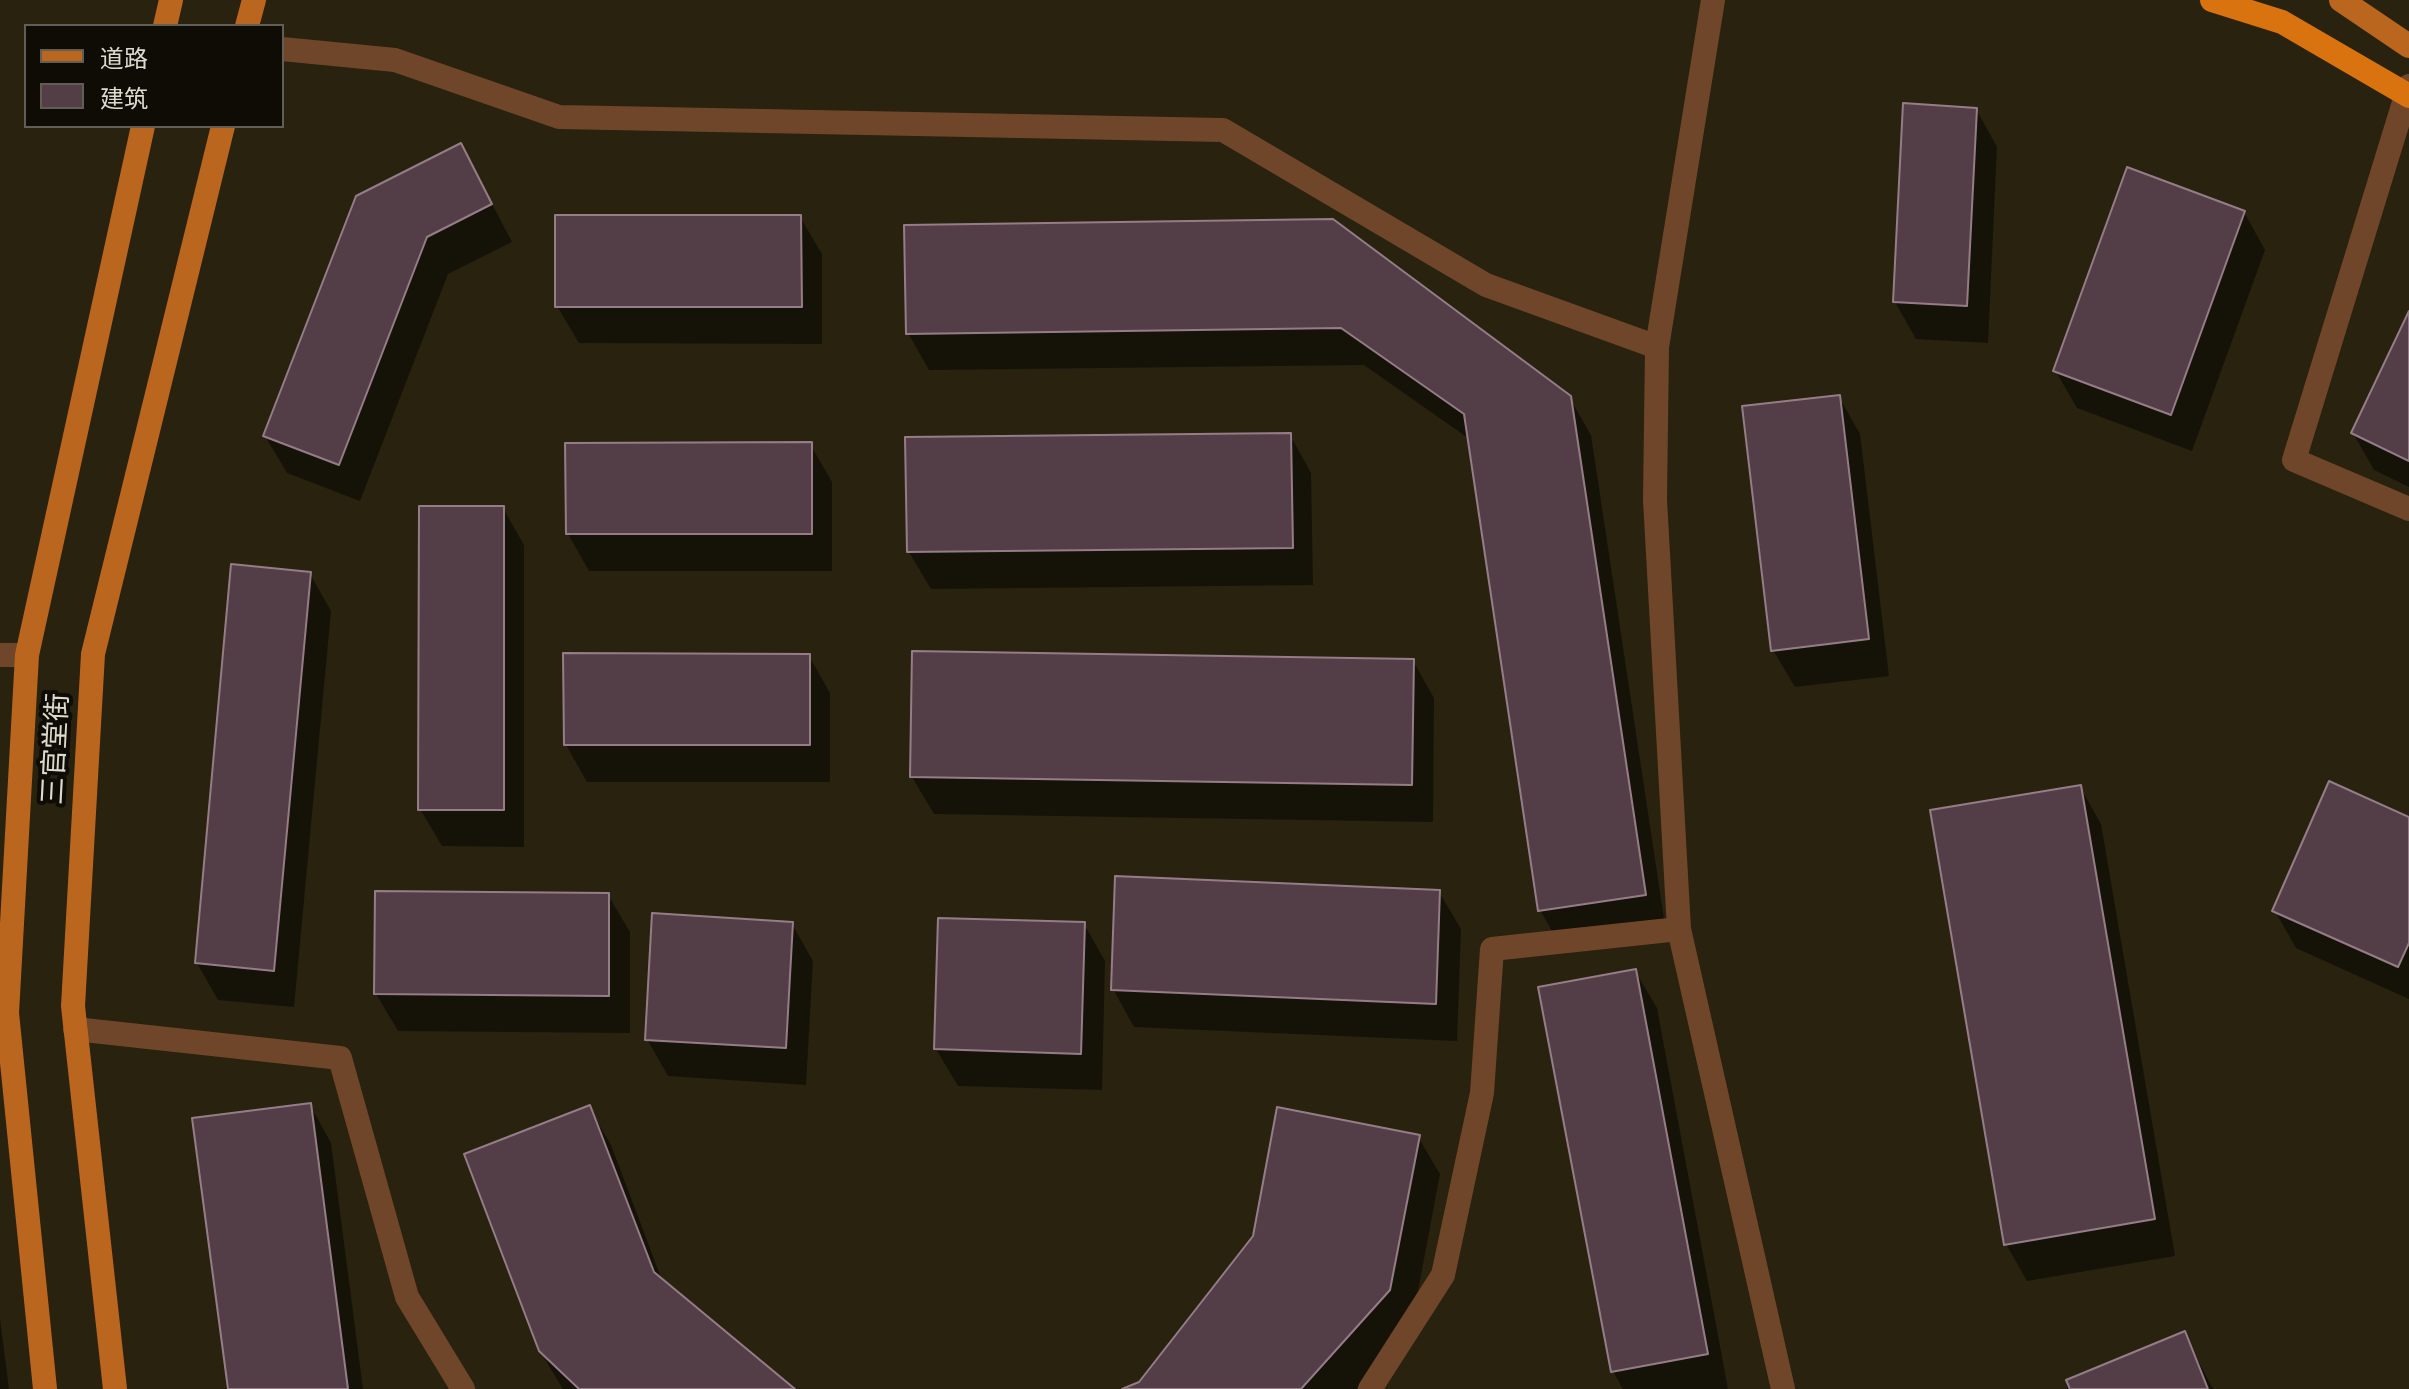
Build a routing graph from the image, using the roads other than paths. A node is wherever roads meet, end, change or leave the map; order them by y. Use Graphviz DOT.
graph roads {
  1 [pos="171,0"];
  2 [pos="254,0"];
  3 [pos="1713,0"];
  4 [pos="2212,0"];
  5 [pos="2341,0"];
  6 [pos="165,24"];
  7 [pos="248,24"];
  8 [pos="2409,46"];
  9 [pos="284,49"];
  10 [pos="2409,86"];
  11 [pos="2409,96"];
  12 [pos="143,128"];
  13 [pos="223,128"];
  14 [pos="1657,347"];
  15 [pos="2409,509"];
  16 [pos="0,655"];
  17 [pos="27,655"];
  18 [pos="1679,929"];
  19 [pos="75,1029"];
  20 [pos="45,1389"];
  21 [pos="115,1389"];
  22 [pos="463,1389"];
  23 [pos="1370,1389"];
  24 [pos="1783,1389"];
  1 -- 6 [label="main road"];
  2 -- 7 [label="main road"];
  3 -- 14 [label="street"];
  4 -- 11 [label="highway, bridge"];
  5 -- 8 [label="main road"];
  9 -- 14 [label="street"];
  10 -- 15 [label="street"];
  12 -- 17 [label="main road, 三官堂街"];
  13 -- 19 [label="main road, 三官堂街"];
  14 -- 18 [label="street"];
  16 -- 17 [label="street"];
  17 -- 20 [label="main road, 三官堂街"];
  18 -- 23 [label="street"];
  18 -- 24 [label="street"];
  19 -- 21 [label="main road, 三官堂街"];
  19 -- 22 [label="street"];
}
